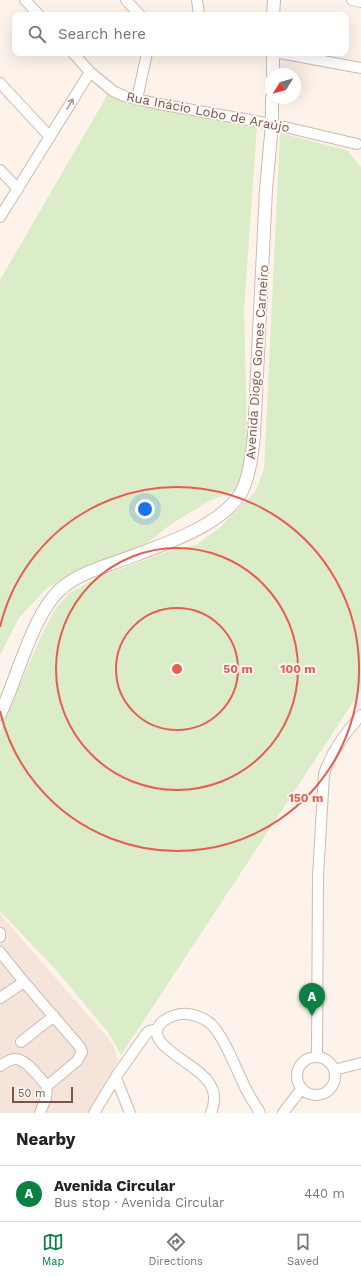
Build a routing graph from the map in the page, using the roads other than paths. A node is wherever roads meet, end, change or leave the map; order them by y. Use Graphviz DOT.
graph roads {
  1 [pos="25,0"];
  2 [pos="126,0"];
  3 [pos="197,0"];
  4 [pos="274,0"];
  5 [pos="352,0"];
  6 [pos="361,2"];
  7 [pos="36,12"];
  8 [pos="137,12"];
  9 [pos="199,12"];
  10 [pos="274,12"];
  11 [pos="76,56"];
  12 [pos="146,56"];
  13 [pos="273,56"];
  14 [pos="296,56"];
  15 [pos="273,68"];
  16 [pos="361,68"];
  17 [pos="90,72"];
  18 [pos="0,83"];
  19 [pos="137,99"];
  20 [pos="272,104"];
  21 [pos="272,124"];
  22 [pos="50,137"];
  23 [pos="358,144"];
  24 [pos="0,170"];
  25 [pos="18,189"];
  26 [pos="0,217"];
  27 [pos="0,714"];
  28 [pos="361,715"];
  29 [pos="0,933"];
  30 [pos="0,937"];
  31 [pos="0,952"];
  32 [pos="24,982"];
  33 [pos="0,998"];
  34 [pos="54,1016"];
  35 [pos="158,1029"];
  36 [pos="21,1042"];
  37 [pos="317,1057"];
  38 [pos="361,1064"];
  39 [pos="0,1066"];
  40 [pos="334,1070"];
  41 [pos="117,1075"];
  42 [pos="46,1086"];
  43 [pos="302,1088"];
  44 [pos="40,1113"];
  45 [pos="94,1113"];
  46 [pos="130,1113"];
  47 [pos="211,1113"];
  48 [pos="260,1113"];
  49 [pos="283,1113"];
  1 -- 7 [label="street"];
  2 -- 8 [label="street"];
  3 -- 9 [label="street"];
  4 -- 10 [label="street"];
  5 -- 6 [label="street"];
  11 -- 17 [label="street, Rua Inácio Lobo de Araújo"];
  12 -- 19 [label="street"];
  13 -- 15 [label="street"];
  14 -- 16 [label="street"];
  17 -- 19 [label="street, Rua Inácio Lobo de Araújo"];
  22 -- 17 [label="street, one-way"];
  18 -- 22 [label="street"];
  19 -- 21 [label="street, Rua Inácio Lobo de Araújo"];
  20 -- 21 [label="street, Avenida Diogo Gomes Carneiro"];
  21 -- 23 [label="street, Rua Inácio Lobo de Araújo"];
  21 -- 27 [label="street, Avenida Diogo Gomes Carneiro"];
  22 -- 25 [label="street"];
  24 -- 25 [label="street"];
  25 -- 26 [label="street"];
  28 -- 37 [label="street"];
  29 -- 30 [label="street"];
  31 -- 32 [label="street"];
  32 -- 33 [label="street"];
  32 -- 34 [label="street"];
  34 -- 36 [label="street"];
  34 -- 42 [label="street"];
  35 -- 41 [label="street"];
  35 -- 47 [label="street"];
  35 -- 48 [label="street"];
  37 -- 40 [label="street"];
  37 -- 43 [label="street"];
  38 -- 40 [label="street"];
  39 -- 42 [label="street"];
  40 -- 43 [label="street"];
  41 -- 45 [label="street"];
  41 -- 46 [label="street"];
  42 -- 44 [label="street"];
  43 -- 49 [label="street"];
}
